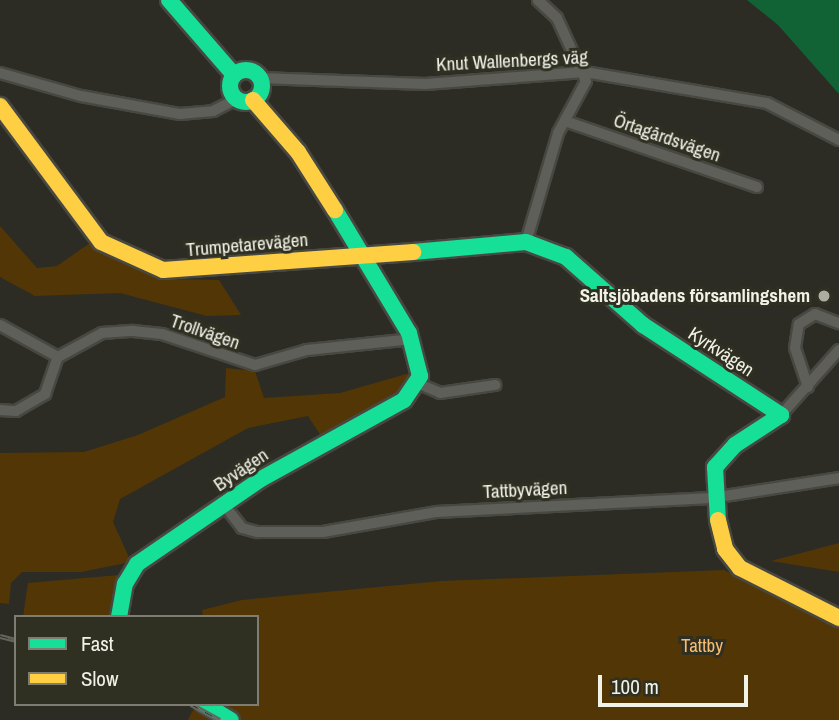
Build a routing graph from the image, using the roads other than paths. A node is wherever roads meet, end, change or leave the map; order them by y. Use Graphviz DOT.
graph roads {
  1 [pos="169,0"];
  2 [pos="538,0"];
  3 [pos="585,72"];
  4 [pos="0,73"];
  5 [pos="234,75"];
  6 [pos="260,78"];
  7 [pos="245,99"];
  8 [pos="0,106"];
  9 [pos="565,121"];
  10 [pos="839,140"];
  11 [pos="757,187"];
  12 [pos="526,242"];
  13 [pos="363,255"];
  14 [pos="839,323"];
  15 [pos="0,325"];
  16 [pos="412,339"];
  17 [pos="839,350"];
  18 [pos="58,357"];
  19 [pos="417,383"];
  20 [pos="495,385"];
  21 [pos="808,387"];
  22 [pos="0,410"];
  23 [pos="781,415"];
  24 [pos="839,478"];
  25 [pos="712,498"];
  26 [pos="225,506"];
  27 [pos="119,615"];
  28 [pos="839,618"];
  29 [pos="207,706"];
  30 [pos="231,720"];
  1 -- 5 [label="street"];
  2 -- 3 [label="street"];
  3 -- 6 [label="street, Knut Wallenbergs väg"];
  3 -- 9 [label="street"];
  3 -- 10 [label="street, Knut Wallenbergs väg"];
  4 -- 7 [label="street"];
  5 -- 6 [label="street"];
  5 -- 7 [label="street"];
  6 -- 7 [label="street"];
  7 -- 13 [label="street"];
  8 -- 13 [label="street, Trumpetarevägen"];
  9 -- 11 [label="street, Örtagårdsvägen"];
  9 -- 12 [label="street"];
  12 -- 13 [label="street, Kyrkvägen"];
  12 -- 23 [label="street, Kyrkvägen"];
  13 -- 16 [label="street"];
  14 -- 21 [label="street"];
  15 -- 18 [label="street"];
  16 -- 18 [label="street, Trollvägen"];
  16 -- 19 [label="street"];
  17 -- 21 [label="street"];
  18 -- 22 [label="street"];
  19 -- 20 [label="street"];
  19 -- 26 [label="street, Byvägen"];
  21 -- 23 [label="street"];
  23 -- 25 [label="street"];
  24 -- 25 [label="street, Tattbyvägen"];
  25 -- 26 [label="street, Tattbyvägen"];
  25 -- 28 [label="street"];
  26 -- 27 [label="street, Byvägen"];
  29 -- 30 [label="street"];
}
